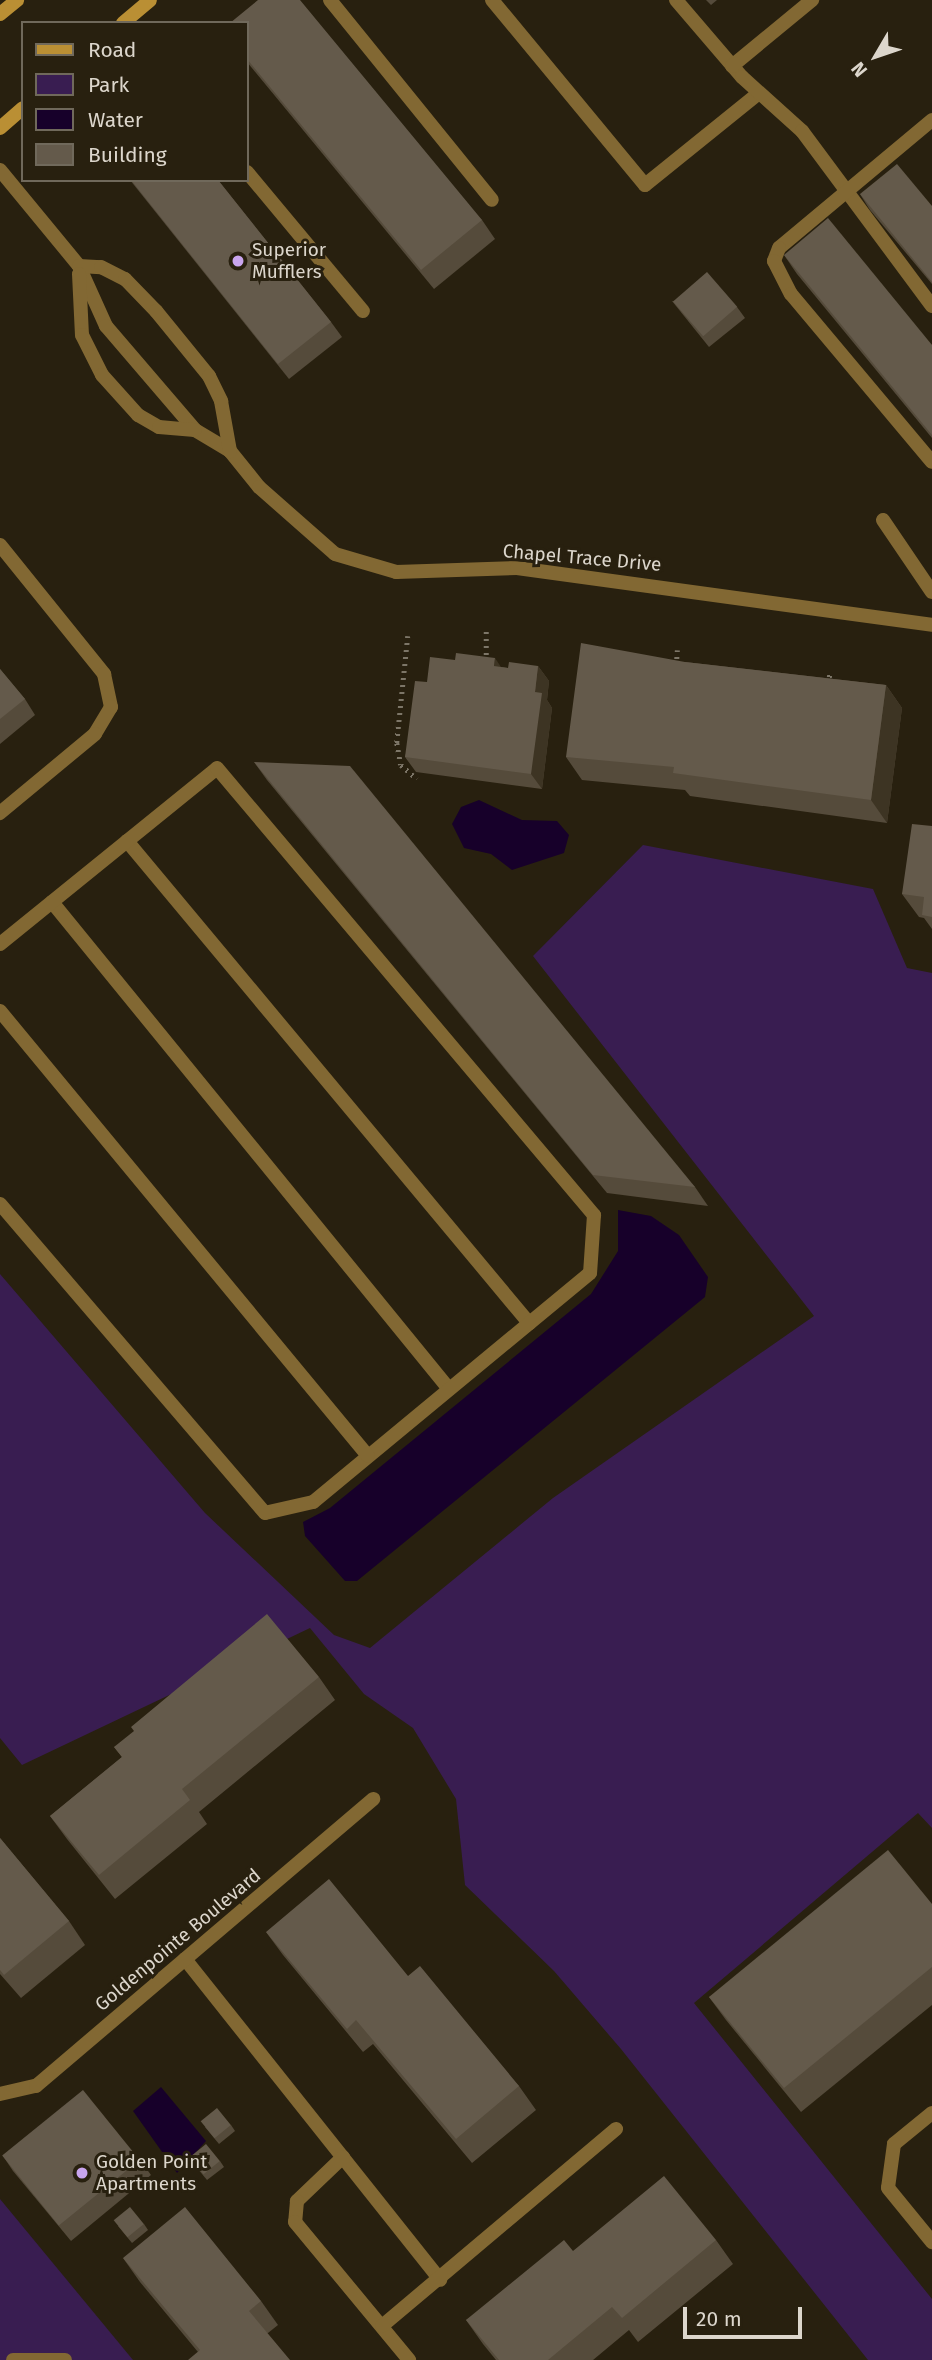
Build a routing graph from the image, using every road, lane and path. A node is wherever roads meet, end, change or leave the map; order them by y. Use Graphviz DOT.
graph roads {
  1 [pos="17,0"];
  2 [pos="150,0"];
  3 [pos="330,0"];
  4 [pos="492,0"];
  5 [pos="676,0"];
  6 [pos="812,0"];
  7 [pos="0,14"];
  8 [pos="124,21"];
  9 [pos="732,66"];
  10 [pos="759,93"];
  11 [pos="21,110"];
  12 [pos="932,120"];
  13 [pos="0,128"];
  14 [pos="0,170"];
  15 [pos="248,173"];
  16 [pos="845,191"];
  17 [pos="492,200"];
  18 [pos="79,266"];
  19 [pos="932,306"];
  20 [pos="363,311"];
  21 [pos="195,430"];
  22 [pos="230,450"];
  23 [pos="932,462"];
  24 [pos="883,520"];
  25 [pos="0,545"];
  26 [pos="932,592"];
  27 [pos="932,625"];
  28 [pos="486,627"];
  29 [pos="408,636"];
  30 [pos="677,650"];
  31 [pos="486,670"];
  32 [pos="676,671"];
  33 [pos="830,671"];
  34 [pos="827,692"];
  35 [pos="398,721"];
  36 [pos="410,722"];
  37 [pos="417,779"];
  38 [pos="0,813"];
  39 [pos="127,841"];
  40 [pos="52,902"];
  41 [pos="0,944"];
  42 [pos="0,1011"];
  43 [pos="0,1204"];
  44 [pos="529,1323"];
  45 [pos="449,1389"];
  46 [pos="368,1456"];
  47 [pos="373,1799"];
  48 [pos="186,1959"];
  49 [pos="0,2094"];
  50 [pos="932,2113"];
  51 [pos="617,2129"];
  52 [pos="343,2158"];
  53 [pos="932,2242"];
  54 [pos="440,2280"];
  55 [pos="382,2326"];
  56 [pos="13,2360"];
  57 [pos="65,2360"];
  58 [pos="409,2360"];
  1 -- 7 [label="main road"];
  2 -- 8 [label="main road"];
  3 -- 17 [label="lane"];
  4 -- 10 [label="lane"];
  5 -- 9 [label="lane"];
  6 -- 9 [label="lane"];
  9 -- 10 [label="lane"];
  10 -- 16 [label="lane"];
  11 -- 13 [label="main road"];
  12 -- 16 [label="lane"];
  14 -- 18 [label="lane, Chapel Trace Drive"];
  15 -- 20 [label="lane"];
  16 -- 19 [label="lane"];
  16 -- 23 [label="lane"];
  18 -- 21 [label="lane, Chapel Trace Drive"];
  18 -- 21 [label="lane, Chapel Trace Drive"];
  18 -- 22 [label="lane, Chapel Trace Drive"];
  21 -- 22 [label="lane, Chapel Trace Drive"];
  22 -- 27 [label="lane, Chapel Trace Drive"];
  24 -- 26 [label="lane"];
  25 -- 38 [label="lane"];
  28 -- 31 [label="path"];
  29 -- 35 [label="path"];
  30 -- 32 [label="path"];
  33 -- 34 [label="path"];
  35 -- 36 [label="path"];
  35 -- 37 [label="path"];
  39 -- 40 [label="lane"];
  39 -- 44 [label="lane"];
  39 -- 44 [label="lane"];
  40 -- 41 [label="lane"];
  40 -- 45 [label="lane"];
  42 -- 46 [label="lane"];
  43 -- 46 [label="lane"];
  44 -- 45 [label="lane"];
  45 -- 46 [label="lane"];
  47 -- 48 [label="lane, Goldenpointe Boulevard"];
  48 -- 49 [label="lane, Goldenpointe Boulevard"];
  48 -- 52 [label="lane"];
  50 -- 53 [label="lane"];
  51 -- 54 [label="lane"];
  52 -- 54 [label="lane"];
  52 -- 55 [label="lane"];
  54 -- 55 [label="lane"];
  55 -- 58 [label="lane"];
  56 -- 57 [label="lane"];
}
